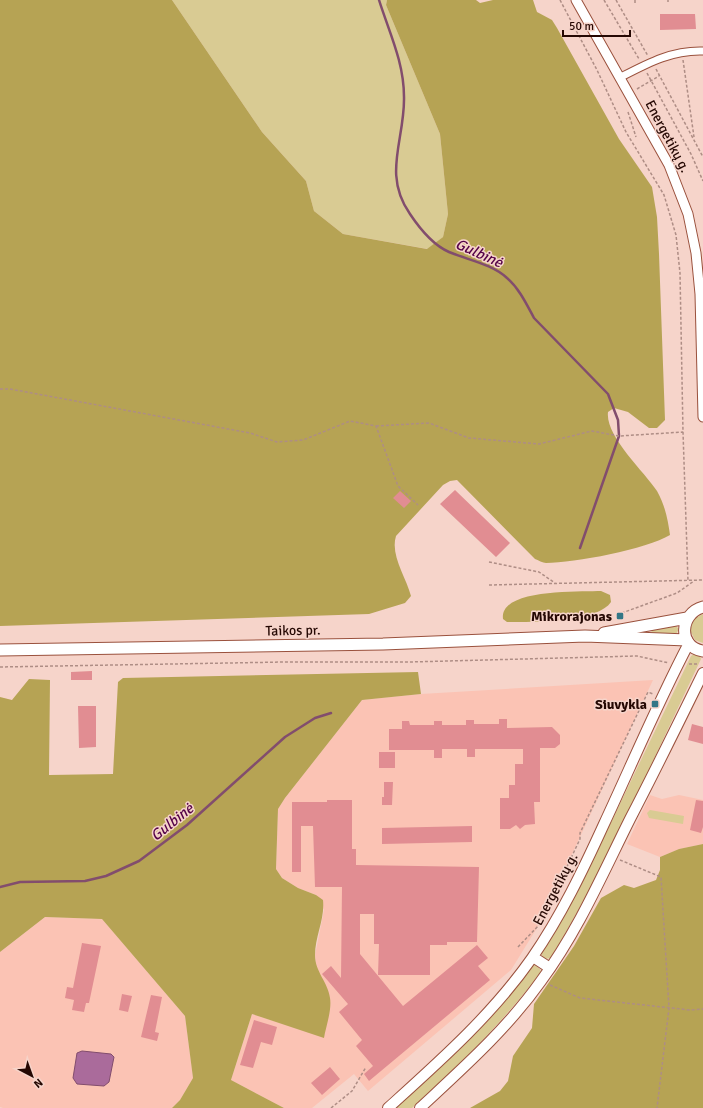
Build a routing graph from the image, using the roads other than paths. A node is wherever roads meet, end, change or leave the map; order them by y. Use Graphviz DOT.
graph roads {
  1 [pos="576,0"];
  2 [pos="703,51"];
  3 [pos="621,77"];
  4 [pos="703,417"];
  5 [pos="703,607"];
  6 [pos="687,618"];
  7 [pos="586,636"];
  8 [pos="688,642"];
  9 [pos="0,650"];
  10 [pos="703,651"];
  11 [pos="703,673"];
  12 [pos="533,957"];
  13 [pos="550,968"];
  14 [pos="388,1108"];
  15 [pos="420,1108"];
  1 -- 3 [label="street, Energetikų g."];
  2 -- 3 [label="street"];
  3 -- 4 [label="street, Energetikų g."];
  5 -- 6 [label="main road, Taikos pr."];
  6 -- 7 [label="main road, Taikos pr."];
  6 -- 8 [label="main road"];
  7 -- 8 [label="main road, Taikos pr."];
  7 -- 9 [label="main road, Taikos pr."];
  8 -- 10 [label="main road, Taikos pr."];
  8 -- 12 [label="main road, Energetikų g."];
  11 -- 13 [label="main road"];
  12 -- 13 [label="main road"];
  12 -- 14 [label="main road, Energetikų g."];
  13 -- 15 [label="main road"];
}
